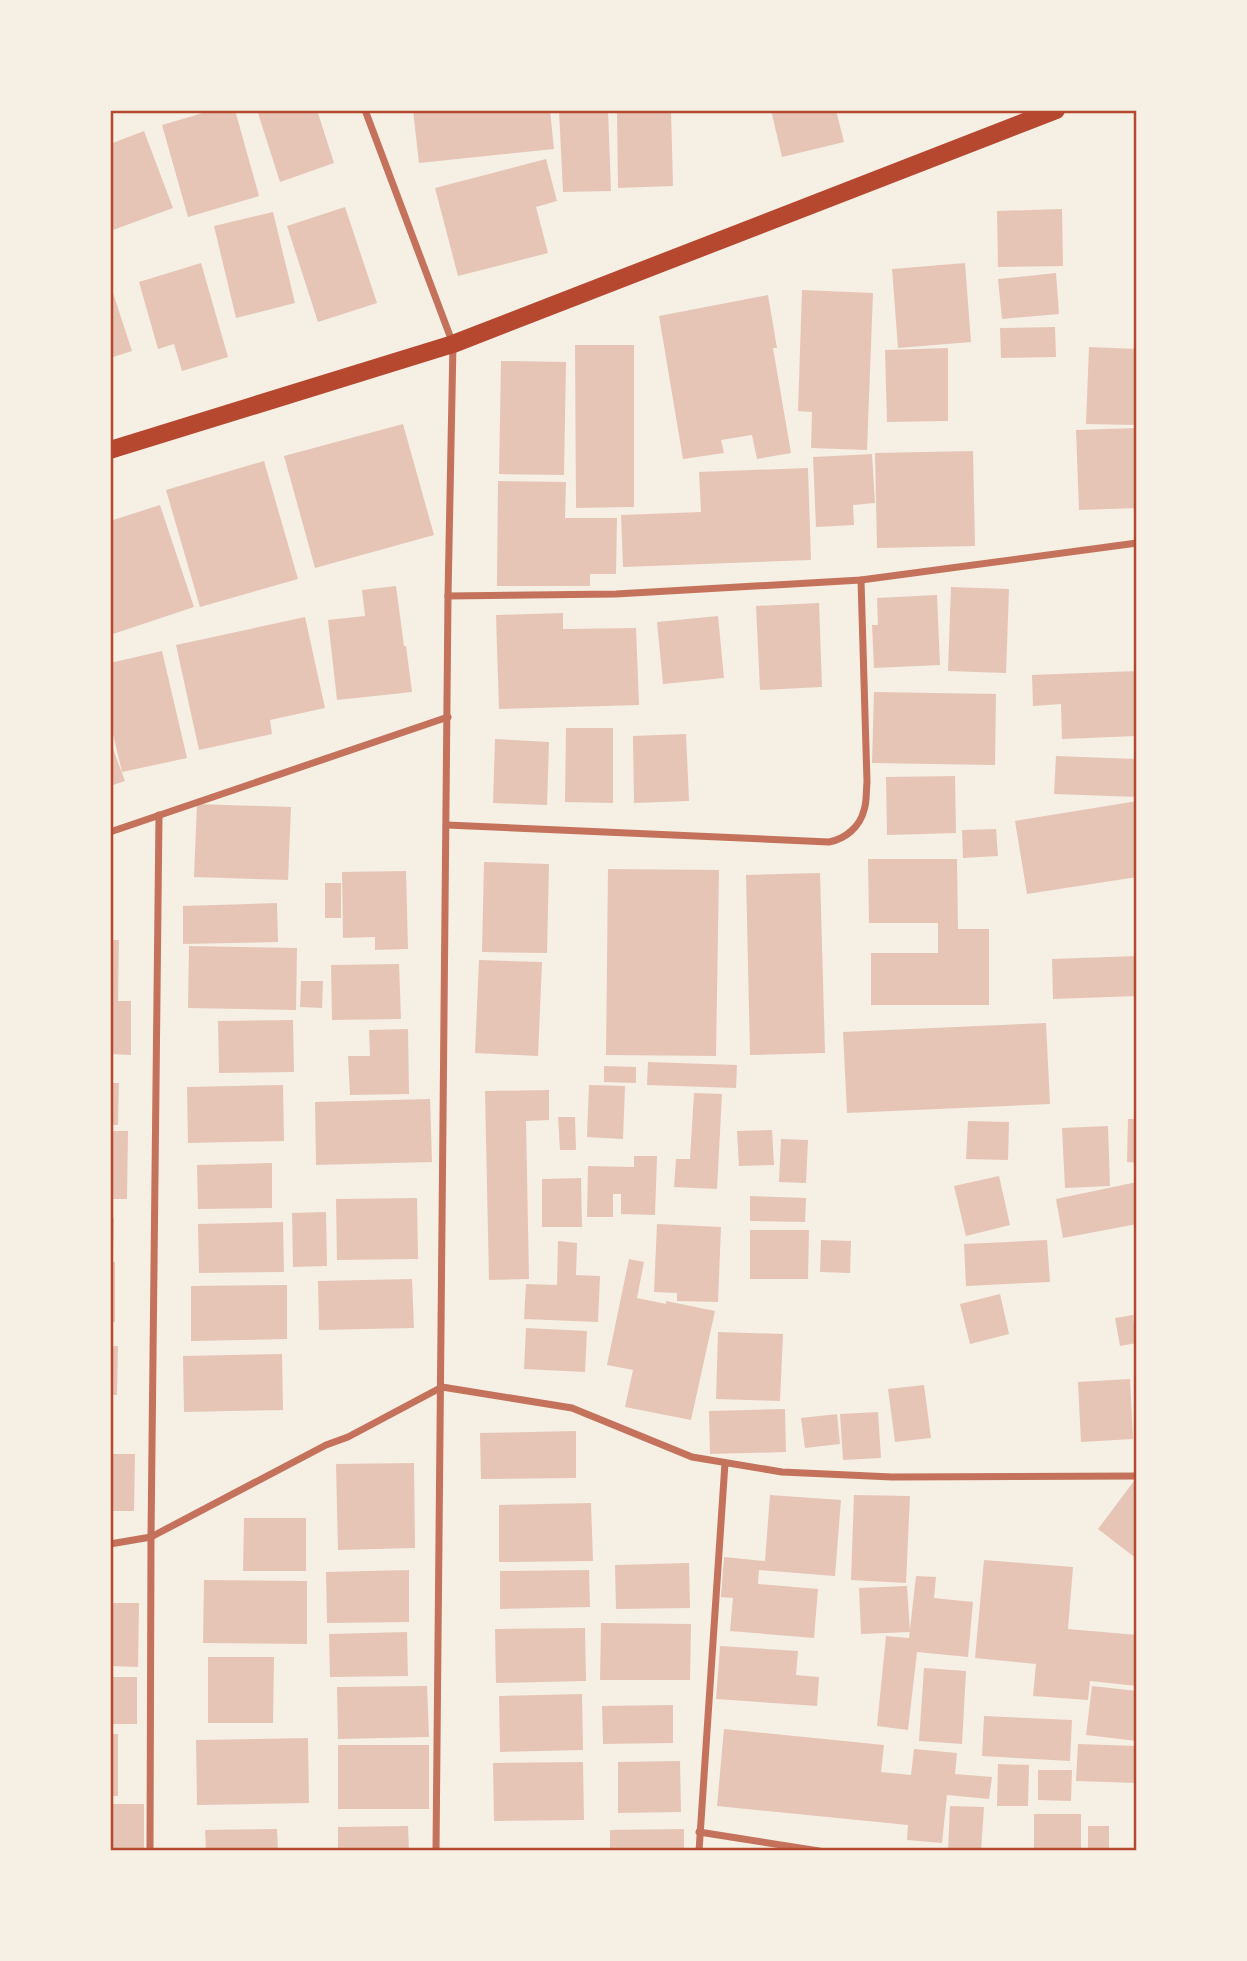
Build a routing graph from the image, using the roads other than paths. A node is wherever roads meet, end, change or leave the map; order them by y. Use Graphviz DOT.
graph roads {
  1 [pos="365,110"];
  2 [pos="1056,110"];
  3 [pos="453,344"];
  4 [pos="110,450"];
  5 [pos="1137,543"];
  6 [pos="861,580"];
  7 [pos="448,596"];
  8 [pos="448,717"];
  9 [pos="159,815"];
  10 [pos="447,824"];
  11 [pos="110,832"];
  12 [pos="442,1388"];
  13 [pos="725,1463"];
  14 [pos="1137,1476"];
  15 [pos="151,1536"];
  16 [pos="110,1544"];
  17 [pos="699,1832"];
  18 [pos="150,1851"];
  19 [pos="436,1851"];
  20 [pos="699,1851"];
  21 [pos="819,1851"];
  1 -- 3 [label="street"];
  2 -- 3 [label="main road"];
  3 -- 4 [label="main road"];
  3 -- 7 [label="street"];
  5 -- 6 [label="street"];
  6 -- 7 [label="street"];
  6 -- 10 [label="street"];
  7 -- 8 [label="street"];
  8 -- 9 [label="street"];
  8 -- 10 [label="street"];
  9 -- 11 [label="street"];
  9 -- 15 [label="street"];
  10 -- 12 [label="street"];
  12 -- 13 [label="street"];
  12 -- 15 [label="street"];
  12 -- 19 [label="street"];
  13 -- 14 [label="street"];
  13 -- 17 [label="street"];
  15 -- 16 [label="street"];
  15 -- 18 [label="street"];
  17 -- 20 [label="street"];
  17 -- 21 [label="street"];
}
